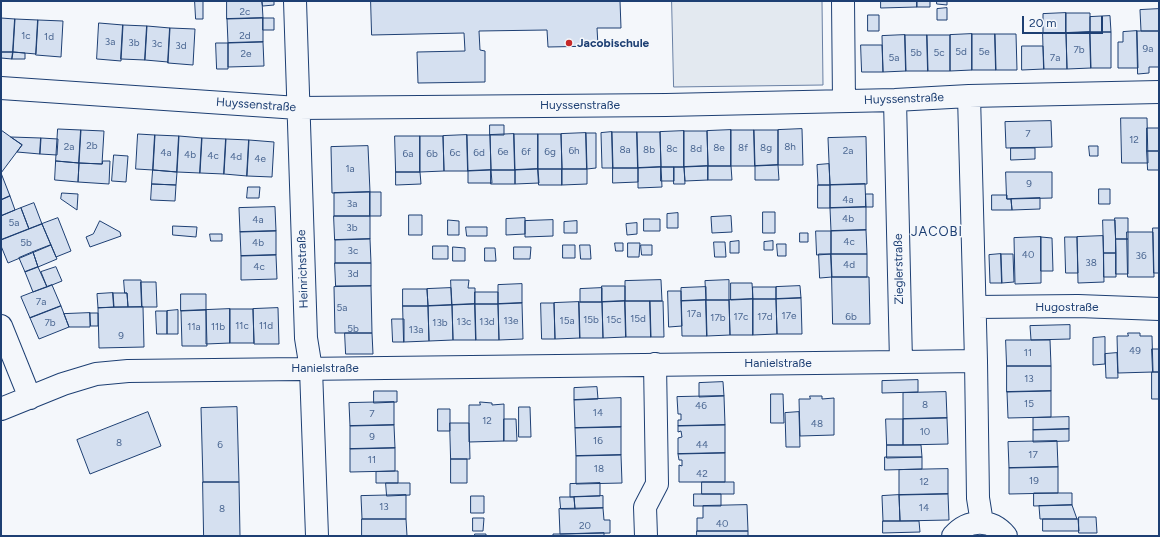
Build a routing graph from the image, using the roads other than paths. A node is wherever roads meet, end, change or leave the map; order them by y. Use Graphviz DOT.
graph roads {
  1 [pos="295,1"];
  2 [pos="843,1"];
  3 [pos="1,88"];
  4 [pos="1159,92"];
  5 [pos="969,96"];
  6 [pos="895,100"];
  7 [pos="844,101"];
  8 [pos="298,108"];
  9 [pos="976,307"];
  10 [pos="1159,309"];
  11 [pos="1,326"];
  12 [pos="976,361"];
  13 [pos="901,362"];
  14 [pos="656,364"];
  15 [pos="311,369"];
  16 [pos="30,398"];
  17 [pos="1,409"];
  18 [pos="982,523"];
  19 [pos="317,536"];
  20 [pos="646,536"];
  21 [pos="953,536"];
  22 [pos="1006,536"];
  1 -- 8 [label="street, Heinrichstraße"];
  2 -- 7 [label="street"];
  3 -- 8 [label="street, Huyssenstraße"];
  4 -- 5 [label="street, Huyssenstraße"];
  5 -- 6 [label="street, Huyssenstraße"];
  5 -- 9 [label="street"];
  6 -- 7 [label="street, Huyssenstraße"];
  6 -- 13 [label="street, Zieglerstraße"];
  7 -- 8 [label="street, Huyssenstraße"];
  8 -- 15 [label="street, Heinrichstraße"];
  9 -- 10 [label="street, Hugostraße"];
  9 -- 12 [label="street"];
  11 -- 16 [label="street"];
  12 -- 13 [label="street"];
  12 -- 18 [label="street"];
  13 -- 14 [label="street, Hanielstraße"];
  14 -- 15 [label="street, Hanielstraße"];
  14 -- 20 [label="street"];
  15 -- 16 [label="street, Hanielstraße"];
  15 -- 19 [label="street, Heinrichstraße"];
  16 -- 17 [label="street, Hanielstraße"];
  18 -- 21 [label="street"];
  18 -- 22 [label="street"];
}
